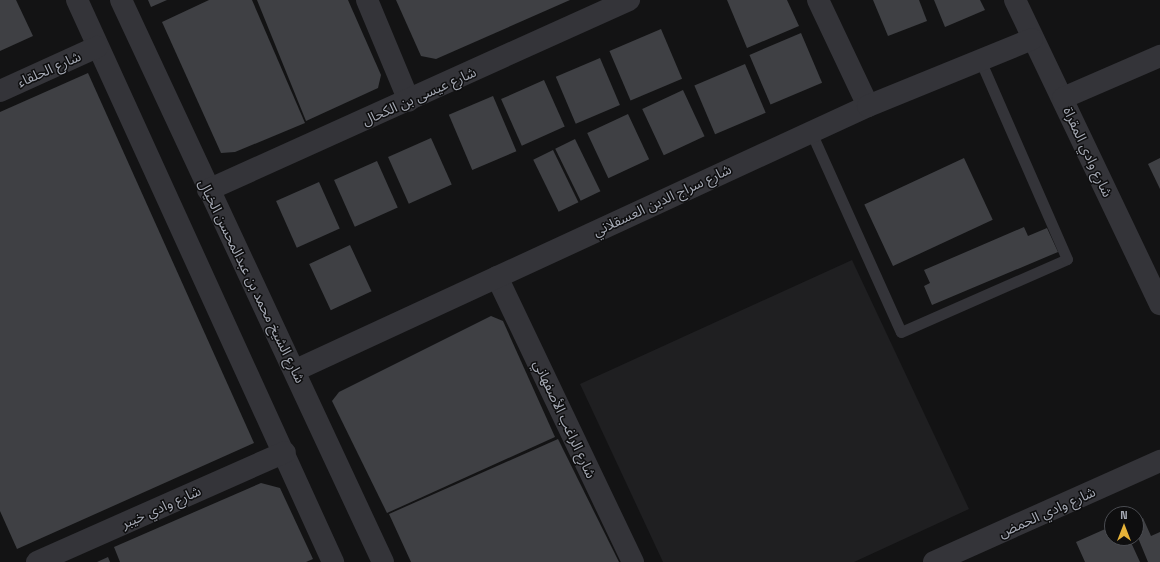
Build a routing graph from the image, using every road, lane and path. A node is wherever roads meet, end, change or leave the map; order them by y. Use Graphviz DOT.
graph roads {
  1 [pos="77,0"];
  2 [pos="122,0"];
  3 [pos="367,0"];
  4 [pos="629,0"];
  5 [pos="818,0"];
  6 [pos="1015,0"];
  7 [pos="1032,39"];
  8 [pos="97,48"];
  9 [pos="1160,56"];
  10 [pos="979,58"];
  11 [pos="0,91"];
  12 [pos="1063,98"];
  13 [pos="409,101"];
  14 [pos="868,106"];
  15 [pos="811,132"];
  16 [pos="208,190"];
  17 [pos="497,277"];
  18 [pos="1160,304"];
  19 [pos="296,370"];
  20 [pos="285,452"];
  21 [pos="1160,461"];
  22 [pos="37,562"];
  23 [pos="333,562"];
  24 [pos="383,562"];
  25 [pos="633,562"];
  26 [pos="934,562"];
  1 -- 8 [label="street"];
  2 -- 16 [label="street, شارع الشيخ محمد بن عبدالمحسن الخيال"];
  3 -- 13 [label="street"];
  4 -- 13 [label="street, شارع عيسى بن الكحال"];
  5 -- 14 [label="street"];
  6 -- 7 [label="street, شارع وادي المقراة"];
  7 -- 10 [label="street, شارع سراج الدين العسقلاني"];
  7 -- 12 [label="street, شارع وادي المقراة"];
  8 -- 11 [label="street, شارع الحلقاء"];
  8 -- 20 [label="street"];
  9 -- 12 [label="street"];
  10 -- 14 [label="street, شارع سراج الدين العسقلاني"];
  10 -- 15 [label="lane"];
  12 -- 18 [label="street, شارع وادي المقراة"];
  13 -- 16 [label="street, شارع عيسى بن الكحال"];
  14 -- 15 [label="street, شارع سراج الدين العسقلاني"];
  15 -- 17 [label="street, شارع سراج الدين العسقلاني"];
  16 -- 19 [label="street, شارع الشيخ محمد بن عبدالمحسن الخيال"];
  17 -- 19 [label="street, شارع سراج الدين العسقلاني"];
  17 -- 25 [label="street, شارع الراغب الأصفهاني"];
  19 -- 24 [label="street, شارع الشيخ محمد بن عبدالمحسن الخيال"];
  20 -- 22 [label="street, شارع وادي خيبر"];
  20 -- 23 [label="street"];
  21 -- 26 [label="street, شارع وادي الحمض"];
}
